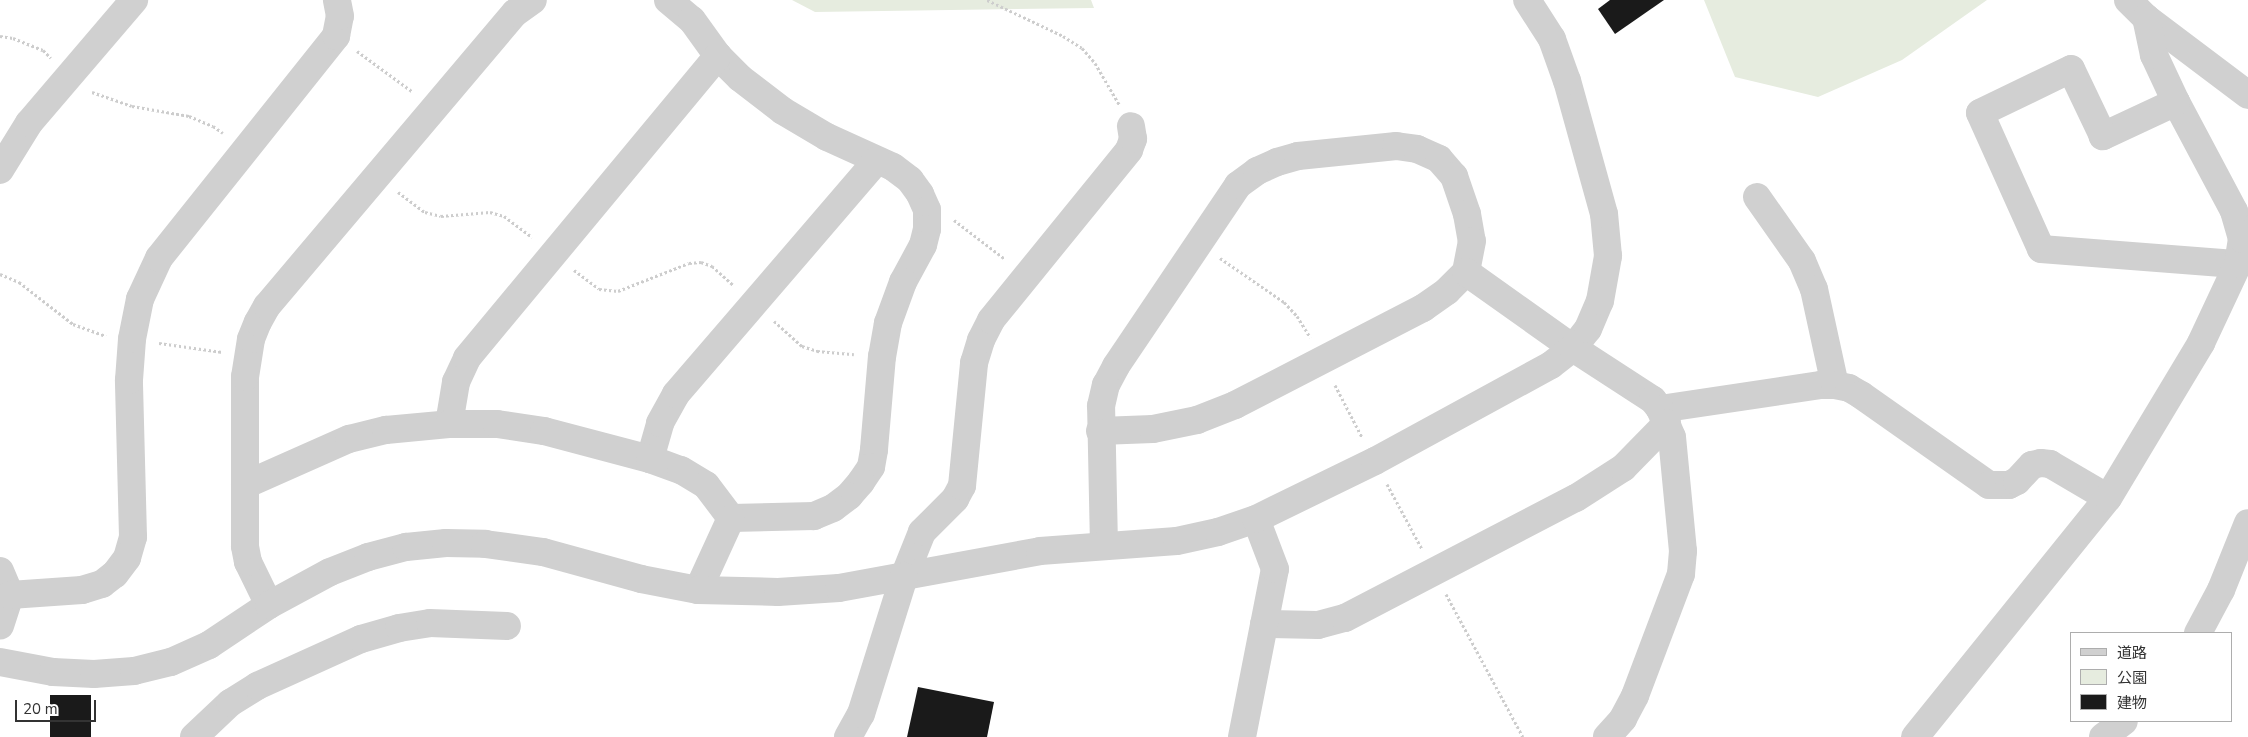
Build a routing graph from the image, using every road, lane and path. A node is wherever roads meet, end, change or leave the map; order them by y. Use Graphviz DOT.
graph roads {
  1 [pos="134,0"];
  2 [pos="337,0"];
  3 [pos="533,0"];
  4 [pos="668,0"];
  5 [pos="986,0"];
  6 [pos="1535,3"];
  7 [pos="2137,9"];
  8 [pos="0,36"];
  9 [pos="336,36"];
  10 [pos="718,56"];
  11 [pos="69,74"];
  12 [pos="2248,95"];
  13 [pos="2176,102"];
  14 [pos="434,108"];
  15 [pos="1131,126"];
  16 [pos="246,150"];
  17 [pos="877,160"];
  18 [pos="0,170"];
  19 [pos="378,175"];
  20 [pos="1757,197"];
  21 [pos="951,219"];
  22 [pos="553,254"];
  23 [pos="2238,264"];
  24 [pos="1466,272"];
  25 [pos="0,274"];
  26 [pos="1027,276"];
  27 [pos="754,303"];
  28 [pos="132,339"];
  29 [pos="1574,348"];
  30 [pos="247,356"];
  31 [pos="882,356"];
  32 [pos="1835,385"];
  33 [pos="1664,416"];
  34 [pos="449,424"];
  35 [pos="1100,431"];
  36 [pos="650,459"];
  37 [pos="245,485"];
  38 [pos="2108,498"];
  39 [pos="731,518"];
  40 [pos="1256,519"];
  41 [pos="2248,523"];
  42 [pos="1104,546"];
  43 [pos="904,577"];
  44 [pos="5,583"];
  45 [pos="698,590"];
  46 [pos="269,605"];
  47 [pos="1264,624"];
  48 [pos="0,625"];
  49 [pos="507,626"];
  50 [pos="2199,632"];
  51 [pos="0,662"];
  52 [pos="2123,722"];
  53 [pos="194,737"];
  54 [pos="848,737"];
  55 [pos="1242,737"];
  56 [pos="1607,737"];
  57 [pos="1915,737"];
  58 [pos="2103,737"];
  1 -- 11 [label="street"];
  2 -- 9 [label="street"];
  3 -- 14 [label="street"];
  4 -- 10 [label="street"];
  5 -- 15 [label="path"];
  6 -- 29 [label="street"];
  7 -- 12 [label="street"];
  7 -- 13 [label="street"];
  8 -- 11 [label="path"];
  9 -- 14 [label="path"];
  9 -- 16 [label="street"];
  10 -- 17 [label="street"];
  10 -- 22 [label="street"];
  11 -- 16 [label="path"];
  11 -- 18 [label="street"];
  13 -- 23 [label="street"];
  13 -- 23 [label="street"];
  14 -- 19 [label="street"];
  15 -- 26 [label="street"];
  16 -- 28 [label="street"];
  17 -- 27 [label="street"];
  17 -- 31 [label="street"];
  19 -- 22 [label="path"];
  19 -- 30 [label="street"];
  20 -- 32 [label="street"];
  21 -- 26 [label="path"];
  22 -- 27 [label="path"];
  22 -- 34 [label="street"];
  23 -- 38 [label="street"];
  24 -- 29 [label="street"];
  24 -- 35 [label="street"];
  24 -- 35 [label="street"];
  25 -- 28 [label="path"];
  26 -- 43 [label="street"];
  27 -- 31 [label="path"];
  27 -- 36 [label="street"];
  28 -- 30 [label="path"];
  28 -- 44 [label="street"];
  29 -- 33 [label="street"];
  29 -- 40 [label="street"];
  30 -- 37 [label="street"];
  31 -- 39 [label="street"];
  32 -- 33 [label="street"];
  32 -- 38 [label="street"];
  33 -- 47 [label="street"];
  33 -- 56 [label="street"];
  34 -- 36 [label="street"];
  34 -- 37 [label="street"];
  35 -- 42 [label="street"];
  36 -- 39 [label="street"];
  37 -- 46 [label="street"];
  38 -- 57 [label="street"];
  39 -- 45 [label="street"];
  40 -- 42 [label="street"];
  40 -- 47 [label="street"];
  41 -- 50 [label="street"];
  42 -- 43 [label="street"];
  43 -- 45 [label="street"];
  43 -- 54 [label="street"];
  44 -- 48 [label="street"];
  45 -- 46 [label="street"];
  46 -- 51 [label="street"];
  47 -- 55 [label="street"];
  49 -- 53 [label="street"];
  52 -- 58 [label="street"];
}
